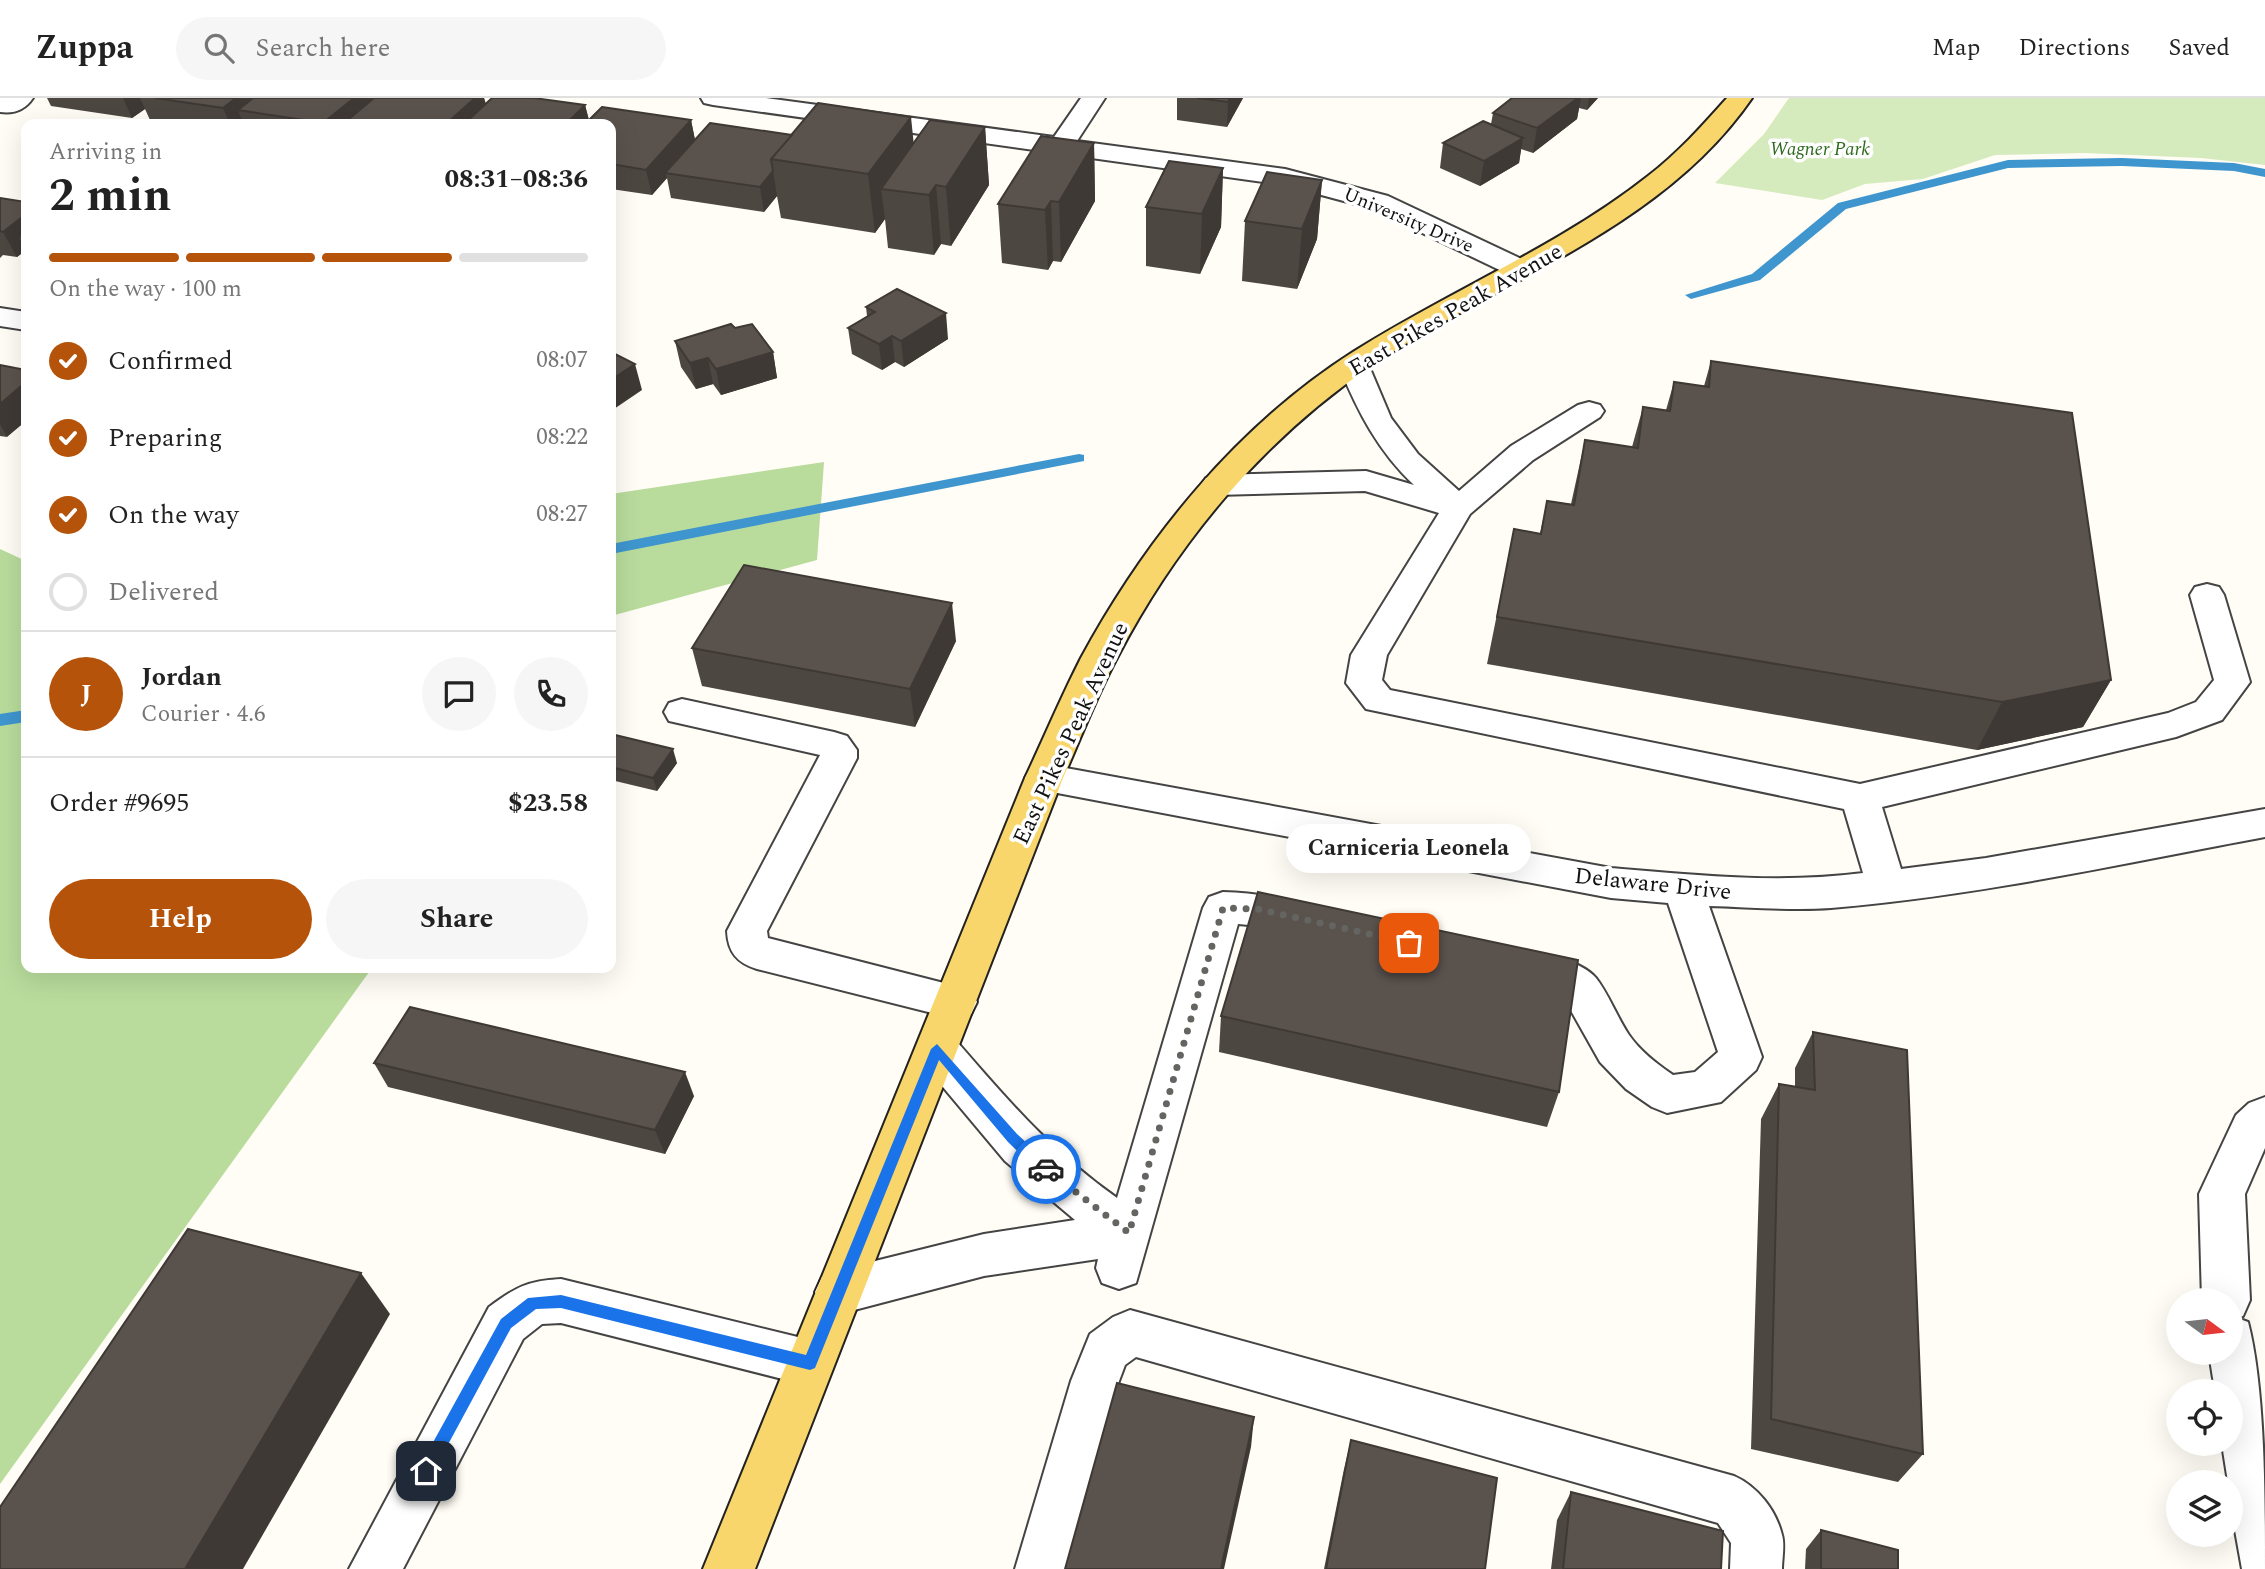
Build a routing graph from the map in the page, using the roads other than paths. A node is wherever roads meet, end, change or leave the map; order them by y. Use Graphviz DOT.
graph roads {
  1 [pos="21,98"];
  2 [pos="713,98"];
  3 [pos="1093,98"];
  4 [pos="1740,98"];
  5 [pos="0,105"];
  6 [pos="1061,145"];
  7 [pos="1520,270"];
  8 [pos="0,317"];
  9 [pos="21,320"];
  10 [pos="1354,366"];
  11 [pos="1589,411"];
  12 [pos="1217,485"];
  13 [pos="1458,508"];
  14 [pos="2207,595"];
  15 [pos="682,712"];
  16 [pos="1044,778"];
  17 [pos="1860,797"];
  18 [pos="2265,822"];
  19 [pos="1887,886"];
  20 [pos="1683,890"];
  21 [pos="1336,927"];
  22 [pos="1481,959"];
  23 [pos="956,1002"];
  24 [pos="937,1049"];
  25 [pos="2265,1116"];
  26 [pos="1124,1250"];
  27 [pos="2226,1288"];
  28 [pos="839,1292"];
  29 [pos="810,1363"];
  30 [pos="2235,1365"];
  31 [pos="2265,1561"];
  32 [pos="375,1569"];
  33 [pos="729,1569"];
  34 [pos="1041,1569"];
  35 [pos="1756,1569"];
  1 -- 5 [label="street"];
  2 -- 6 [label="street, University Drive"];
  3 -- 6 [label="street"];
  4 -- 7 [label="main road, East Pikes Peak Avenue"];
  6 -- 7 [label="street, University Drive"];
  7 -- 10 [label="main road, East Pikes Peak Avenue"];
  8 -- 9 [label="street"];
  10 -- 12 [label="main road, East Pikes Peak Avenue"];
  10 -- 13 [label="street"];
  11 -- 13 [label="street"];
  12 -- 13 [label="street"];
  12 -- 16 [label="main road, East Pikes Peak Avenue"];
  13 -- 17 [label="street"];
  14 -- 17 [label="street"];
  15 -- 23 [label="street"];
  16 -- 20 [label="street, Delaware Drive"];
  16 -- 23 [label="main road, East Pikes Peak Avenue"];
  17 -- 19 [label="street"];
  18 -- 19 [label="street, Delaware Drive"];
  19 -- 20 [label="street, Delaware Drive"];
  20 -- 22 [label="street"];
  21 -- 26 [label="street"];
  23 -- 24 [label="main road, East Pikes Peak Avenue"];
  24 -- 26 [label="street"];
  24 -- 28 [label="main road, East Pikes Peak Avenue"];
  25 -- 27 [label="street"];
  26 -- 28 [label="street"];
  28 -- 29 [label="main road, East Pikes Peak Avenue"];
  29 -- 32 [label="street"];
  29 -- 33 [label="main road, East Pikes Peak Avenue"];
  30 -- 31 [label="street"];
  34 -- 35 [label="street"];
}
